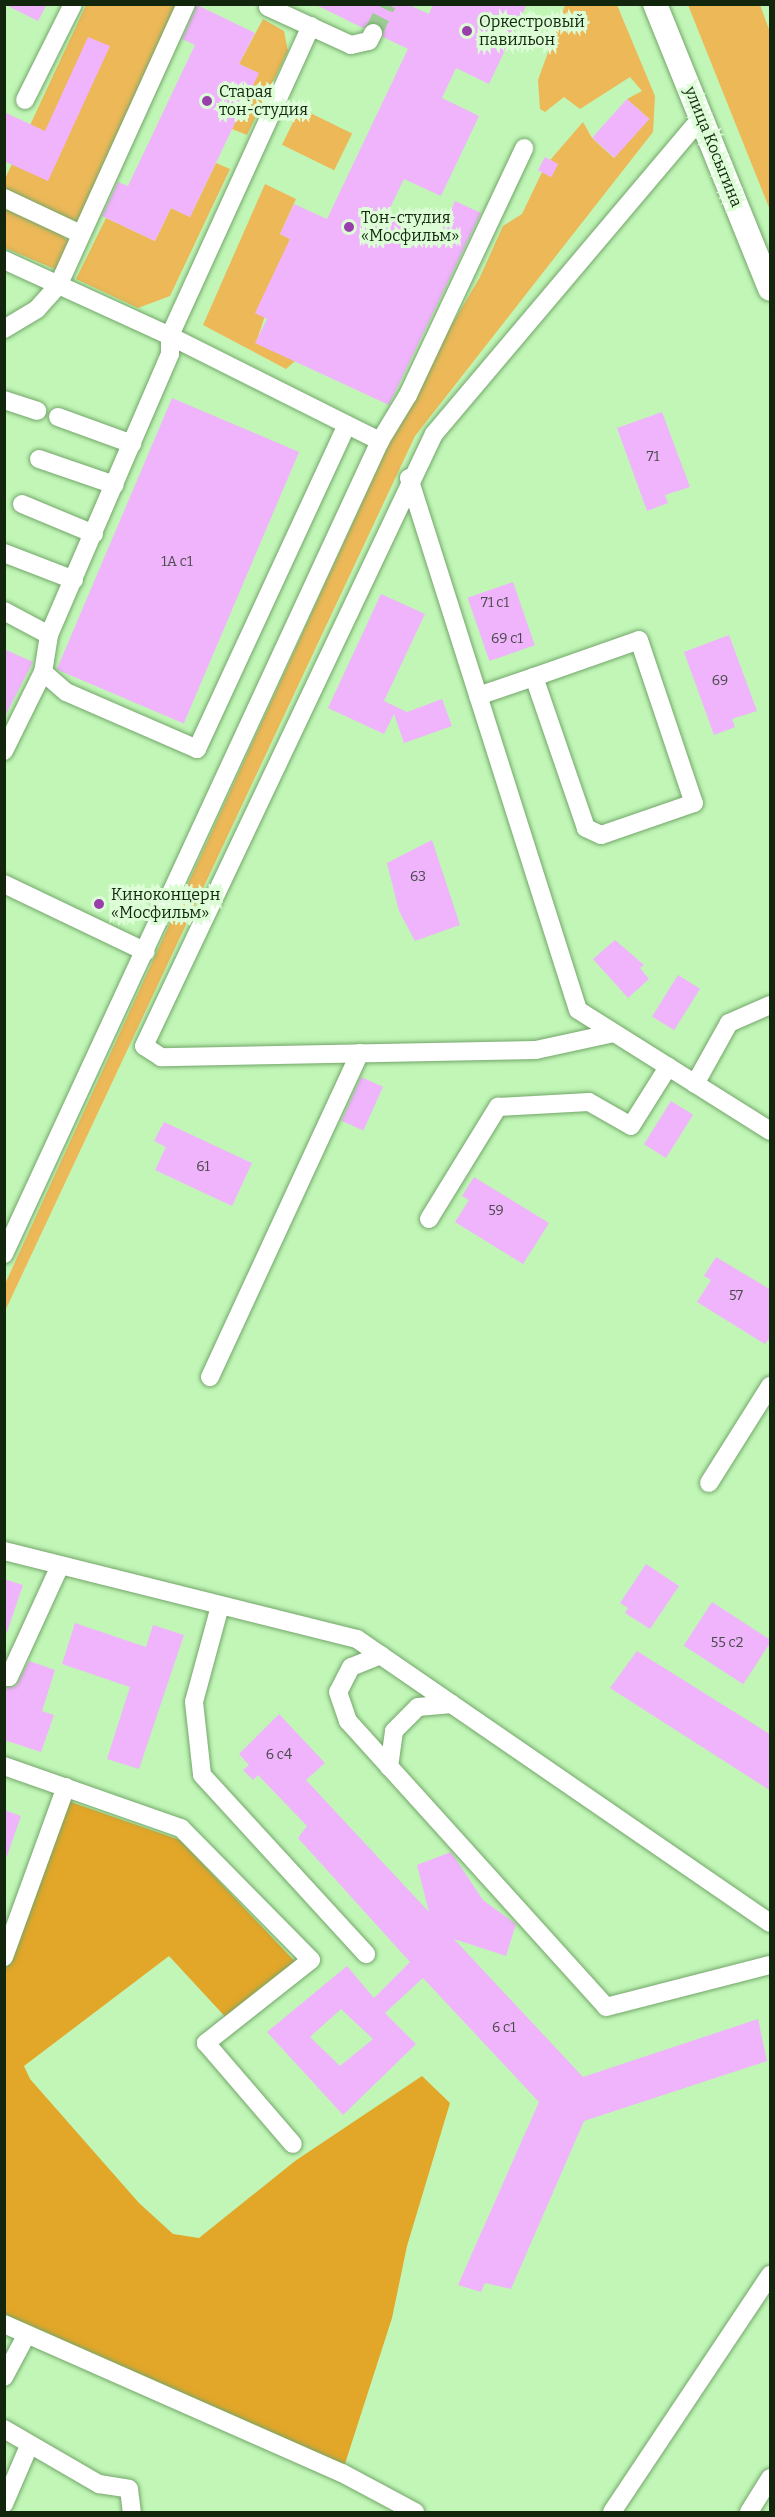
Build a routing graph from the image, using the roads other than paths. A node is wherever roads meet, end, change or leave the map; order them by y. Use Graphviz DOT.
graph roads {
  1 [pos="73,4"];
  2 [pos="186,4"];
  3 [pos="655,4"];
  4 [pos="268,7"];
  5 [pos="311,26"];
  6 [pos="373,33"];
  7 [pos="25,100"];
  8 [pos="701,118"];
  9 [pos="525,148"];
  10 [pos="4,198"];
  11 [pos="81,234"];
  12 [pos="4,260"];
  13 [pos="58,286"];
  14 [pos="771,289"];
  15 [pos="4,329"];
  16 [pos="170,336"];
  17 [pos="4,400"];
  18 [pos="38,411"];
  19 [pos="58,417"];
  20 [pos="347,425"];
  21 [pos="380,441"];
  22 [pos="132,444"];
  23 [pos="39,459"];
  24 [pos="409,478"];
  25 [pos="115,485"];
  26 [pos="22,504"];
  27 [pos="94,534"];
  28 [pos="4,553"];
  29 [pos="74,580"];
  30 [pos="4,611"];
  31 [pos="49,635"];
  32 [pos="43,672"];
  33 [pos="534,677"];
  34 [pos="478,696"];
  35 [pos="4,751"];
  36 [pos="4,884"];
  37 [pos="146,951"];
  38 [pos="771,1005"];
  39 [pos="614,1033"];
  40 [pos="360,1053"];
  41 [pos="668,1067"];
  42 [pos="695,1084"];
  43 [pos="771,1131"];
  44 [pos="429,1219"];
  45 [pos="4,1254"];
  46 [pos="210,1377"];
  47 [pos="771,1386"];
  48 [pos="709,1483"];
  49 [pos="4,1551"];
  50 [pos="59,1568"];
  51 [pos="220,1606"];
  52 [pos="381,1655"];
  53 [pos="4,1675"];
  54 [pos="452,1704"];
  55 [pos="4,1766"];
  56 [pos="389,1767"];
  57 [pos="66,1787"];
  58 [pos="771,1923"];
  59 [pos="366,1954"];
  60 [pos="4,1957"];
  61 [pos="771,1965"];
  62 [pos="293,2144"];
  63 [pos="771,2275"];
  64 [pos="4,2324"];
  65 [pos="26,2336"];
  66 [pos="4,2378"];
  67 [pos="4,2429"];
  68 [pos="29,2446"];
  69 [pos="771,2478"];
  70 [pos="4,2504"];
  71 [pos="132,2512"];
  72 [pos="415,2512"];
  73 [pos="612,2512"];
  74 [pos="749,2512"];
  1 -- 7 [label="street"];
  2 -- 11 [label="street"];
  3 -- 8 [label="main road, улица Косыгина"];
  4 -- 5 [label="street"];
  5 -- 6 [label="street"];
  5 -- 16 [label="street"];
  8 -- 14 [label="main road, улица Косыгина"];
  8 -- 24 [label="street"];
  9 -- 21 [label="street"];
  10 -- 11 [label="street"];
  11 -- 13 [label="street"];
  12 -- 13 [label="street"];
  13 -- 15 [label="street"];
  13 -- 16 [label="street"];
  16 -- 20 [label="street"];
  16 -- 22 [label="street"];
  17 -- 18 [label="street"];
  19 -- 22 [label="street"];
  20 -- 21 [label="street"];
  20 -- 32 [label="street"];
  21 -- 37 [label="street"];
  22 -- 25 [label="street"];
  23 -- 25 [label="street"];
  24 -- 34 [label="street"];
  24 -- 40 [label="street"];
  25 -- 27 [label="street"];
  26 -- 27 [label="street"];
  27 -- 29 [label="street"];
  28 -- 29 [label="street"];
  29 -- 31 [label="street"];
  30 -- 31 [label="street"];
  31 -- 32 [label="street"];
  32 -- 35 [label="street"];
  33 -- 33 [label="street"];
  33 -- 34 [label="street"];
  34 -- 39 [label="street"];
  36 -- 37 [label="street"];
  37 -- 45 [label="street"];
  38 -- 42 [label="street"];
  39 -- 40 [label="street"];
  39 -- 41 [label="street"];
  40 -- 46 [label="street"];
  41 -- 42 [label="street"];
  41 -- 44 [label="street"];
  42 -- 43 [label="street"];
  47 -- 48 [label="street"];
  49 -- 50 [label="street"];
  50 -- 51 [label="street"];
  50 -- 53 [label="street"];
  51 -- 52 [label="street"];
  51 -- 59 [label="street"];
  52 -- 54 [label="street"];
  52 -- 56 [label="street"];
  54 -- 56 [label="street"];
  54 -- 58 [label="street"];
  55 -- 57 [label="street"];
  56 -- 61 [label="street"];
  57 -- 60 [label="street"];
  57 -- 62 [label="street"];
  63 -- 73 [label="street"];
  64 -- 65 [label="street"];
  65 -- 66 [label="street"];
  65 -- 72 [label="street"];
  67 -- 68 [label="street"];
  68 -- 70 [label="street"];
  68 -- 71 [label="street"];
  69 -- 74 [label="street"];
}
